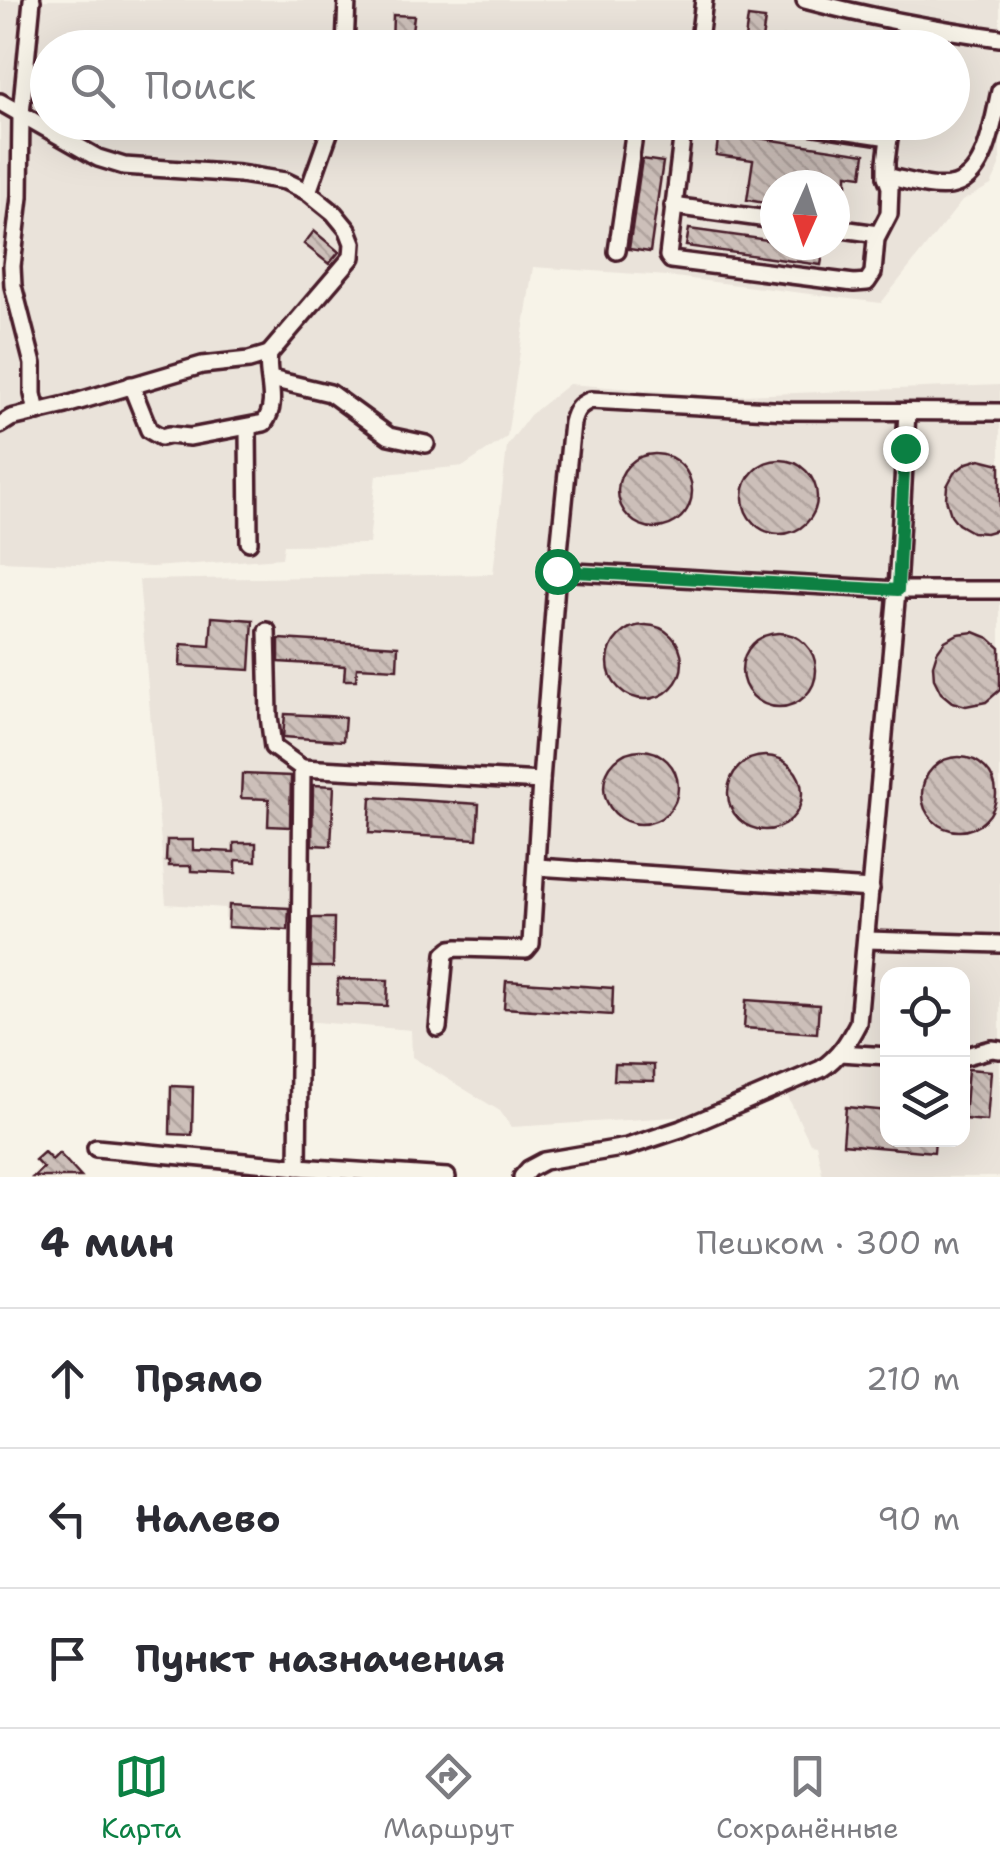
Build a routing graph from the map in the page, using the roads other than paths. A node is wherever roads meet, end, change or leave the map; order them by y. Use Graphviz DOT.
graph roads {
  1 [pos="32,0"];
  2 [pos="347,0"];
  3 [pos="704,0"];
  4 [pos="805,0"];
  5 [pos="906,23"];
  6 [pos="346,30"];
  7 [pos="700,30"];
  8 [pos="905,30"];
  9 [pos="950,30"];
  10 [pos="970,33"];
  11 [pos="1000,38"];
  12 [pos="1000,91"];
  13 [pos="0,102"];
  14 [pos="21,114"];
  15 [pos="30,119"];
  16 [pos="66,140"];
  17 [pos="327,140"];
  18 [pos="633,140"];
  19 [pos="682,140"];
  20 [pos="889,140"];
  21 [pos="886,176"];
  22 [pos="308,192"];
  23 [pos="674,206"];
  24 [pos="760,218"];
  25 [pos="850,230"];
  26 [pos="878,234"];
  27 [pos="617,250"];
  28 [pos="6,274"];
  29 [pos="270,354"];
  30 [pos="271,379"];
  31 [pos="132,385"];
  32 [pos="36,412"];
  33 [pos="907,412"];
  34 [pos="1000,412"];
  35 [pos="0,426"];
  36 [pos="248,427"];
  37 [pos="426,444"];
  38 [pos="249,542"];
  39 [pos="557,571"];
  40 [pos="898,590"];
  41 [pos="1000,590"];
  42 [pos="267,632"];
  43 [pos="302,768"];
  44 [pos="540,781"];
  45 [pos="537,867"];
  46 [pos="871,889"];
  47 [pos="867,940"];
  48 [pos="1000,944"];
  49 [pos="438,1028"];
  50 [pos="1000,1050"];
  51 [pos="840,1054"];
  52 [pos="970,1055"];
  53 [pos="880,1056"];
  54 [pos="96,1148"];
  55 [pos="298,1167"];
  56 [pos="447,1177"];
  57 [pos="522,1177"];
  1 -- 14 [label="street"];
  2 -- 6 [label="street"];
  3 -- 7 [label="street"];
  4 -- 5 [label="street"];
  5 -- 8 [label="street"];
  5 -- 9 [label="street"];
  10 -- 11 [label="street"];
  12 -- 21 [label="street"];
  13 -- 14 [label="street"];
  14 -- 15 [label="street"];
  14 -- 28 [label="street"];
  16 -- 22 [label="street"];
  17 -- 22 [label="street"];
  18 -- 27 [label="street"];
  19 -- 23 [label="street"];
  20 -- 21 [label="street"];
  21 -- 26 [label="street"];
  22 -- 29 [label="street"];
  23 -- 24 [label="street"];
  23 -- 26 [label="street"];
  25 -- 26 [label="street"];
  28 -- 32 [label="street"];
  29 -- 30 [label="street"];
  29 -- 31 [label="street"];
  30 -- 36 [label="street"];
  30 -- 37 [label="street"];
  31 -- 32 [label="street"];
  31 -- 36 [label="street"];
  32 -- 35 [label="street"];
  33 -- 34 [label="street"];
  33 -- 39 [label="street"];
  33 -- 40 [label="street"];
  36 -- 38 [label="street"];
  39 -- 40 [label="street"];
  39 -- 44 [label="street"];
  40 -- 41 [label="street"];
  40 -- 46 [label="street"];
  42 -- 43 [label="street"];
  43 -- 44 [label="street"];
  43 -- 55 [label="street"];
  44 -- 45 [label="street"];
  45 -- 46 [label="street"];
  45 -- 49 [label="street"];
  46 -- 47 [label="street"];
  47 -- 48 [label="street"];
  47 -- 51 [label="street"];
  50 -- 52 [label="street"];
  51 -- 53 [label="street"];
  51 -- 57 [label="street"];
  54 -- 55 [label="street"];
  55 -- 56 [label="street"];
}
